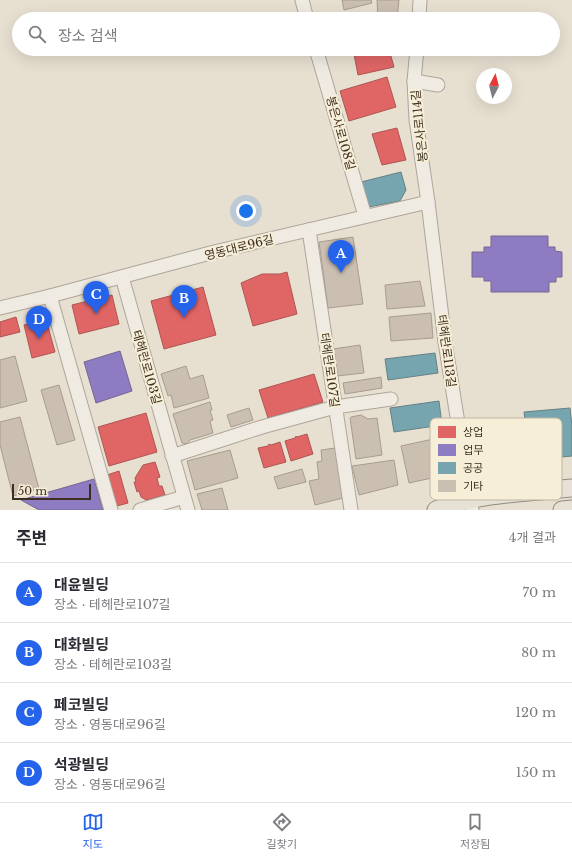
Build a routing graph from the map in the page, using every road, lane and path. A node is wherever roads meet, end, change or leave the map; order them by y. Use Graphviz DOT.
graph roads {
  1 [pos="302,0"];
  2 [pos="420,0"];
  3 [pos="305,12"];
  4 [pos="419,12"];
  5 [pos="318,56"];
  6 [pos="416,56"];
  7 [pos="414,81"];
  8 [pos="438,85"];
  9 [pos="428,202"];
  10 [pos="365,216"];
  11 [pos="309,230"];
  12 [pos="122,277"];
  13 [pos="50,296"];
  14 [pos="0,308"];
  15 [pos="391,399"];
  16 [pos="335,407"];
  17 [pos="458,418"];
  18 [pos="172,456"];
  19 [pos="572,488"];
  20 [pos="562,490"];
  21 [pos="501,500"];
  22 [pos="186,504"];
  23 [pos="472,505"];
  24 [pos="572,509"];
  25 [pos="111,510"];
  26 [pos="140,510"];
  27 [pos="352,510"];
  28 [pos="436,510"];
  29 [pos="562,510"];
  1 -- 3 [label="street"];
  2 -- 4 [label="street"];
  5 -- 10 [label="street, 봉은사로108길"];
  6 -- 7 [label="street, 봉은사로114길"];
  7 -- 8 [label="street"];
  7 -- 9 [label="street, 봉은사로114길"];
  9 -- 10 [label="street, 영동대로96길"];
  9 -- 17 [label="street, 테헤란로113길"];
  10 -- 11 [label="street, 영동대로96길"];
  11 -- 12 [label="street, 영동대로96길"];
  11 -- 16 [label="street, 테헤란로107길"];
  12 -- 13 [label="street, 영동대로96길"];
  12 -- 18 [label="street, 테헤란로103길"];
  13 -- 14 [label="street, 영동대로96길"];
  13 -- 25 [label="street"];
  15 -- 16 [label="street"];
  16 -- 18 [label="street"];
  16 -- 27 [label="street, 테헤란로107길"];
  18 -- 22 [label="street, 테헤란로103길"];
  19 -- 20 [label="main road"];
  21 -- 23 [label="main road"];
  22 -- 26 [label="street"];
  23 -- 28 [label="main road"];
  24 -- 29 [label="main road"];
}
